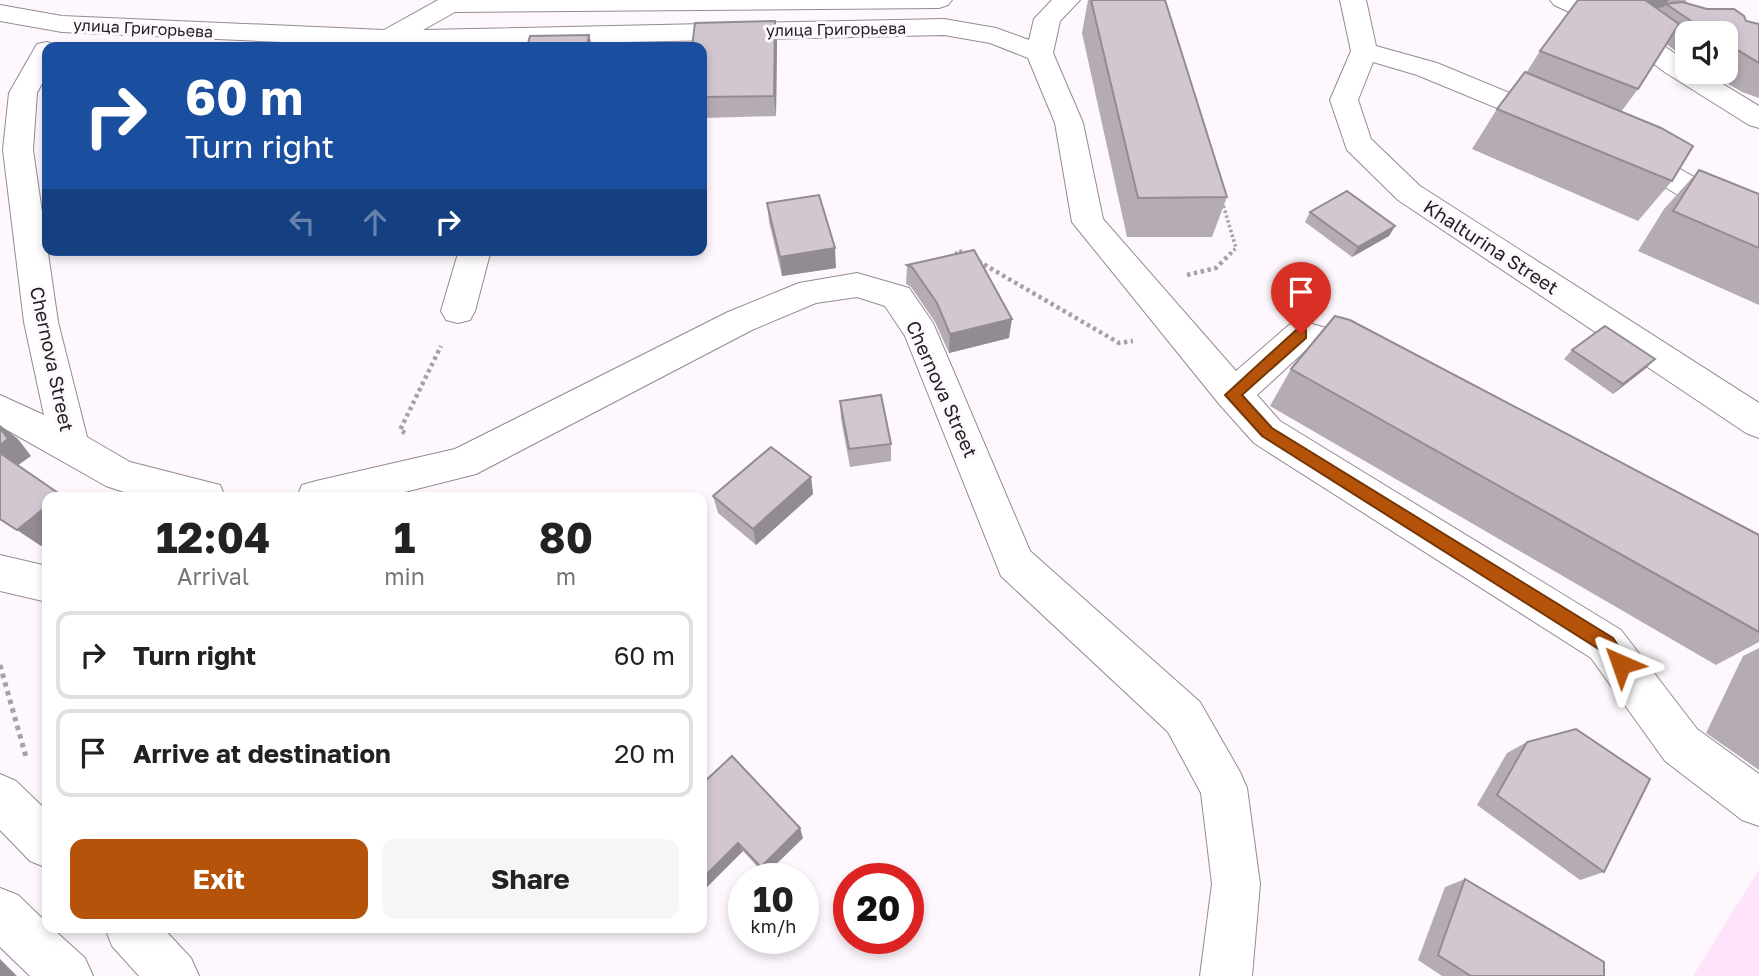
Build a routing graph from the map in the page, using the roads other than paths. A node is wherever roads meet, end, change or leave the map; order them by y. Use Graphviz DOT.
graph roads {
  1 [pos="939,0"];
  2 [pos="1067,0"];
  3 [pos="1353,0"];
  4 [pos="1563,0"];
  5 [pos="450,2"];
  6 [pos="0,13"];
  7 [pos="1675,21"];
  8 [pos="1616,24"];
  9 [pos="388,39"];
  10 [pos="52,40"];
  11 [pos="464,42"];
  12 [pos="1364,51"];
  13 [pos="1039,53"];
  14 [pos="42,58"];
  15 [pos="1759,119"];
  16 [pos="1759,229"];
  17 [pos="473,256"];
  18 [pos="458,311"];
  19 [pos="1393,362"];
  20 [pos="1233,395"];
  21 [pos="0,409"];
  22 [pos="1759,423"];
  23 [pos="69,446"];
  24 [pos="176,492"];
  25 [pos="338,492"];
  26 [pos="0,573"];
  27 [pos="42,583"];
  28 [pos="3,800"];
  29 [pos="1759,803"];
  30 [pos="42,839"];
  31 [pos="0,913"];
  32 [pos="134,933"];
  33 [pos="67,976"];
  34 [pos="173,976"];
  35 [pos="1226,976"];
  1 -- 5 [label="street"];
  2 -- 13 [label="street"];
  3 -- 12 [label="street"];
  4 -- 8 [label="street"];
  5 -- 9 [label="street"];
  6 -- 10 [label="street, улица Григорьева"];
  7 -- 8 [label="street"];
  8 -- 15 [label="street"];
  9 -- 10 [label="street, улица Григорьева"];
  9 -- 11 [label="street, улица Григорьева"];
  11 -- 13 [label="street, улица Григорьева"];
  12 -- 16 [label="street"];
  12 -- 22 [label="street, Khalturina Street"];
  13 -- 20 [label="street"];
  14 -- 23 [label="street, Chernova Street"];
  17 -- 18 [label="street"];
  19 -- 20 [label="street"];
  20 -- 29 [label="street"];
  21 -- 23 [label="street"];
  23 -- 24 [label="street, Chernova Street"];
  25 -- 35 [label="street, Chernova Street"];
  26 -- 27 [label="street"];
  28 -- 30 [label="street"];
  31 -- 33 [label="street"];
  32 -- 34 [label="street"];
}
